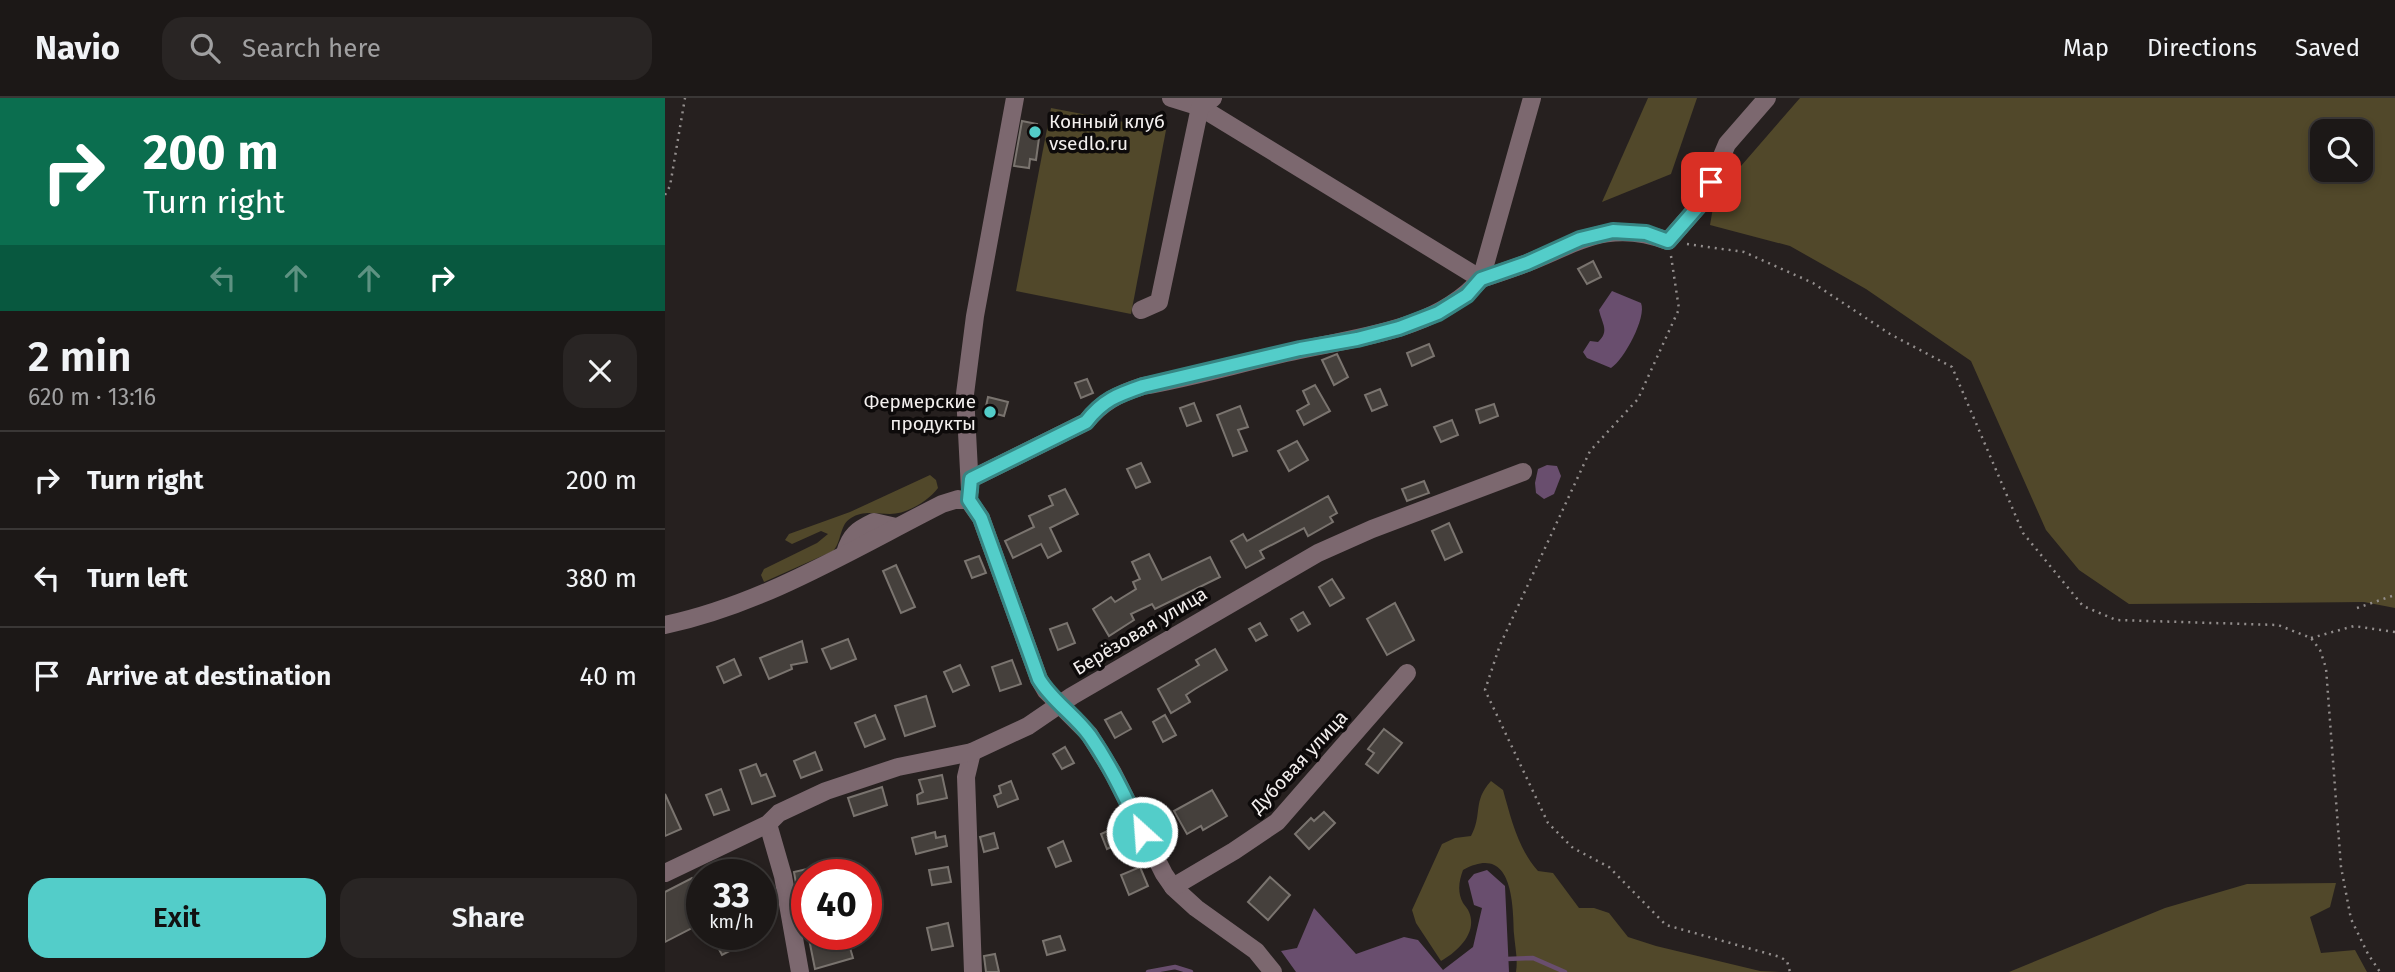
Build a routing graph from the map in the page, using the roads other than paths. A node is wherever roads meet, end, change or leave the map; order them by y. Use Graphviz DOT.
graph roads {
  1 [pos="1015,98"];
  2 [pos="1171,98"];
  3 [pos="1532,98"];
  4 [pos="1767,98"];
  5 [pos="1206,103"];
  6 [pos="1481,279"];
  7 [pos="1141,310"];
  8 [pos="1523,472"];
  9 [pos="971,479"];
  10 [pos="969,500"];
  11 [pos="665,625"];
  12 [pos="1407,673"];
  13 [pos="1059,704"];
  14 [pos="972,752"];
  15 [pos="768,824"];
  16 [pos="665,873"];
  17 [pos="1174,887"];
  18 [pos="800,972"];
  19 [pos="973,972"];
  20 [pos="1273,972"];
  1 -- 9 [label="street"];
  2 -- 5 [label="street"];
  3 -- 6 [label="street"];
  4 -- 6 [label="street"];
  5 -- 6 [label="street"];
  5 -- 7 [label="street"];
  6 -- 9 [label="street"];
  8 -- 13 [label="street, Берёзовая улица"];
  9 -- 10 [label="street"];
  10 -- 11 [label="street"];
  10 -- 13 [label="street"];
  12 -- 17 [label="street, Дубовая улица"];
  13 -- 14 [label="street, Берёзовая улица"];
  13 -- 17 [label="street"];
  14 -- 15 [label="street, Берёзовая улица"];
  14 -- 19 [label="street"];
  15 -- 16 [label="street, Берёзовая улица"];
  15 -- 18 [label="street"];
  17 -- 20 [label="street"];
}
